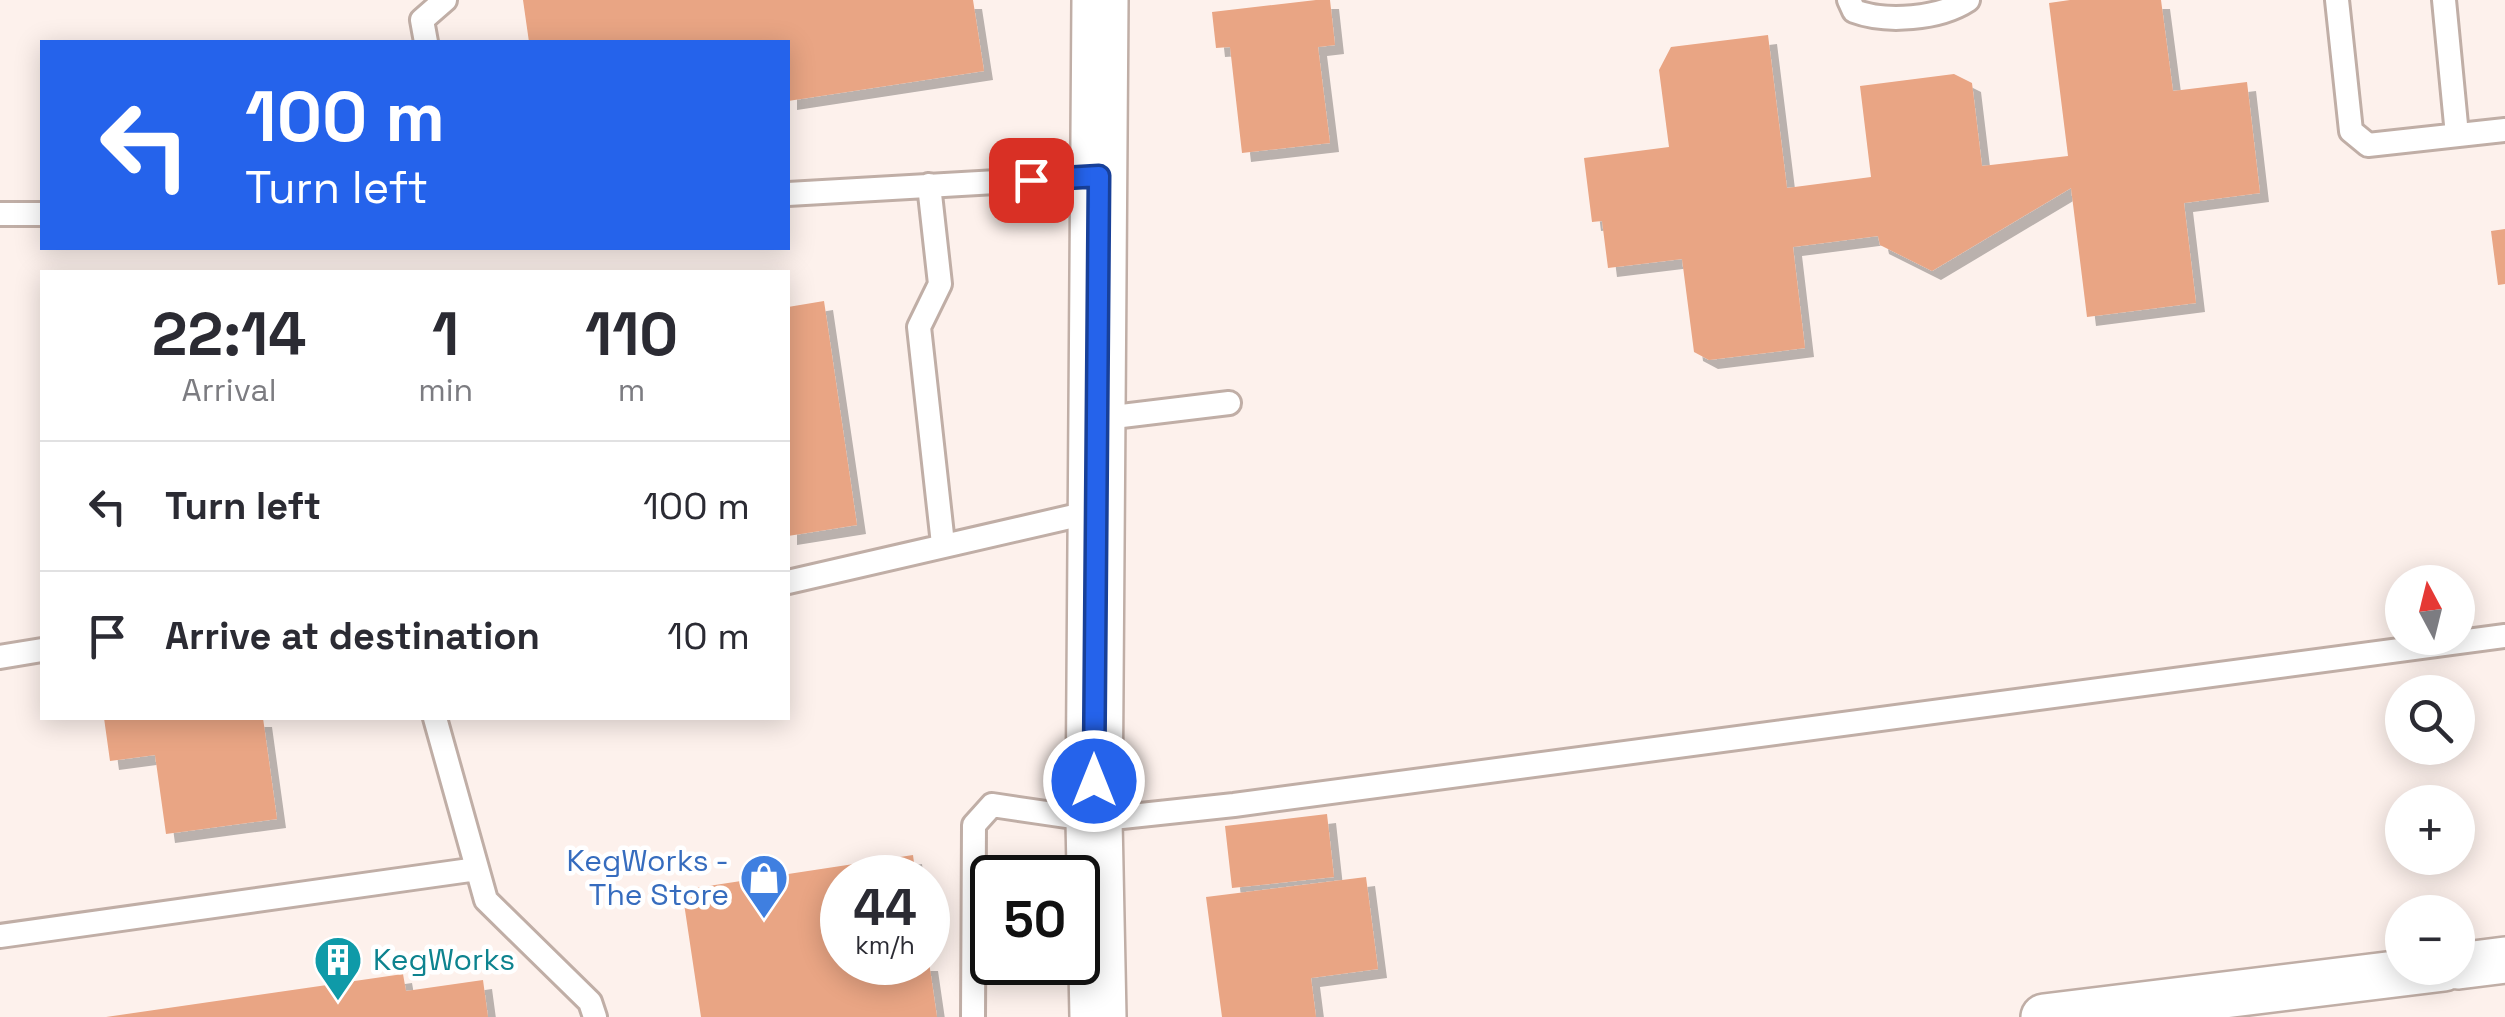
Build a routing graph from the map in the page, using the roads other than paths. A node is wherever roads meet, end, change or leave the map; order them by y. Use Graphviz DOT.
graph roads {
  1 [pos="445,0"];
  2 [pos="1100,0"];
  3 [pos="1849,0"];
  4 [pos="1968,0"];
  5 [pos="2336,0"];
  6 [pos="2444,0"];
  7 [pos="426,40"];
  8 [pos="2505,130"];
  9 [pos="2457,135"];
  10 [pos="1099,176"];
  11 [pos="929,185"];
  12 [pos="790,194"];
  13 [pos="0,214"];
  14 [pos="40,214"];
  15 [pos="1229,402"];
  16 [pos="1097,419"];
  17 [pos="1096,511"];
  18 [pos="943,544"];
  19 [pos="790,582"];
  20 [pos="2505,636"];
  21 [pos="40,650"];
  22 [pos="0,656"];
  23 [pos="436,720"];
  24 [pos="1094,820"];
  25 [pos="477,869"];
  26 [pos="0,936"];
  27 [pos="2505,960"];
  28 [pos="2475,964"];
  29 [pos="2385,975"];
  30 [pos="596,1017"];
  31 [pos="974,1017"];
  32 [pos="1098,1017"];
  33 [pos="2044,1017"];
  1 -- 7 [label="lane"];
  2 -- 10 [label="main road"];
  3 -- 4 [label="lane"];
  5 -- 9 [label="lane"];
  6 -- 9 [label="lane"];
  8 -- 9 [label="lane"];
  10 -- 11 [label="lane"];
  10 -- 16 [label="main road"];
  11 -- 12 [label="lane"];
  11 -- 18 [label="lane"];
  13 -- 14 [label="lane"];
  15 -- 16 [label="lane"];
  16 -- 17 [label="main road"];
  17 -- 18 [label="lane"];
  17 -- 24 [label="main road"];
  18 -- 19 [label="lane"];
  20 -- 24 [label="lane"];
  21 -- 22 [label="lane"];
  23 -- 25 [label="lane"];
  24 -- 31 [label="lane"];
  24 -- 32 [label="main road"];
  25 -- 26 [label="lane"];
  25 -- 30 [label="lane"];
  27 -- 28 [label="street"];
  29 -- 33 [label="street"];
}
